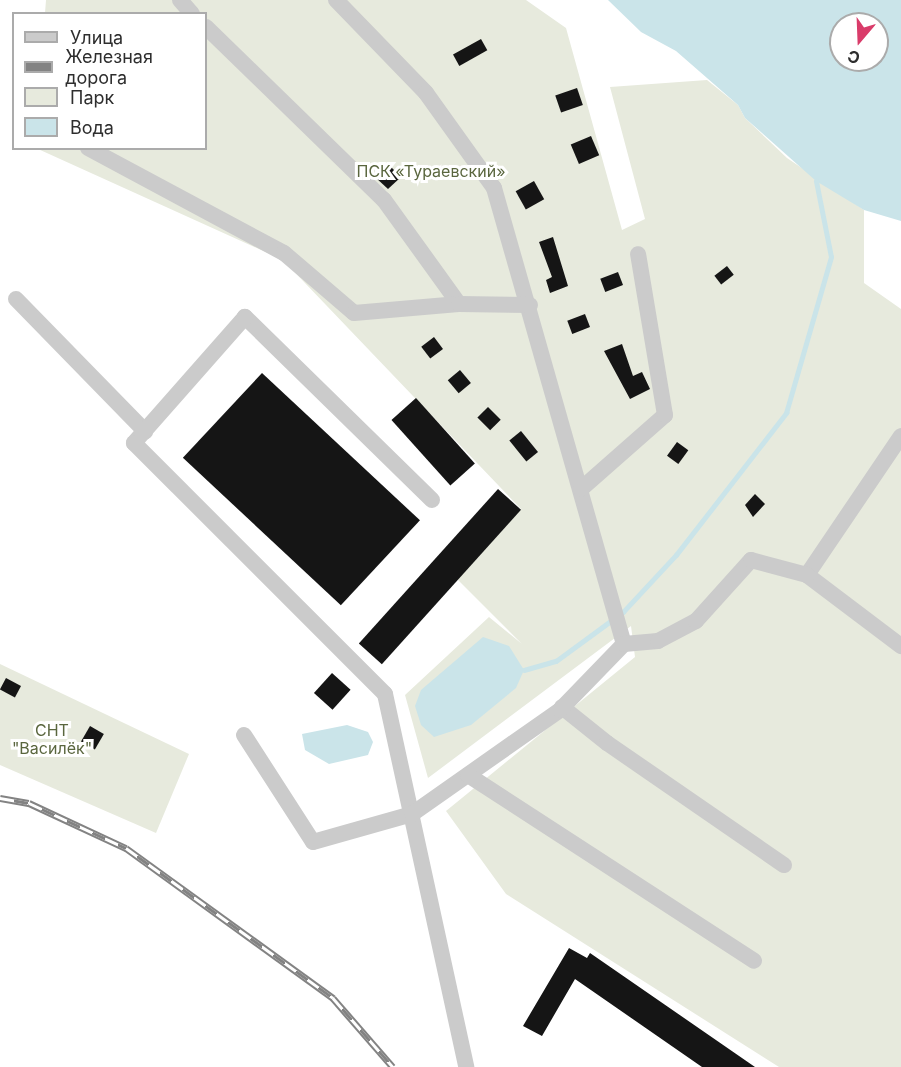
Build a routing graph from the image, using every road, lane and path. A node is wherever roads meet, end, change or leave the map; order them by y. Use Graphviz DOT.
graph roads {
  1 [pos="180,0"];
  2 [pos="336,0"];
  3 [pos="190,12"];
  4 [pos="207,28"];
  5 [pos="92,150"];
  6 [pos="638,254"];
  7 [pos="16,299"];
  8 [pos="459,304"];
  9 [pos="530,304"];
  10 [pos="145,431"];
  11 [pos="901,436"];
  12 [pos="581,489"];
  13 [pos="432,500"];
  14 [pos="807,575"];
  15 [pos="624,644"];
  16 [pos="901,646"];
  17 [pos="562,707"];
  18 [pos="244,735"];
  19 [pos="468,775"];
  20 [pos="412,814"];
  21 [pos="784,865"];
  22 [pos="754,961"];
  23 [pos="466,1067"];
  1 -- 3 [label="street"];
  2 -- 9 [label="street"];
  4 -- 8 [label="street"];
  5 -- 8 [label="street"];
  6 -- 12 [label="street"];
  7 -- 10 [label="street"];
  8 -- 9 [label="street"];
  9 -- 12 [label="street"];
  10 -- 13 [label="street"];
  10 -- 20 [label="street"];
  11 -- 14 [label="street"];
  12 -- 15 [label="street"];
  14 -- 15 [label="street"];
  14 -- 16 [label="street"];
  15 -- 17 [label="street"];
  17 -- 19 [label="street"];
  17 -- 21 [label="street"];
  18 -- 20 [label="street"];
  19 -- 20 [label="street"];
  19 -- 22 [label="street"];
  20 -- 23 [label="street"];
}
